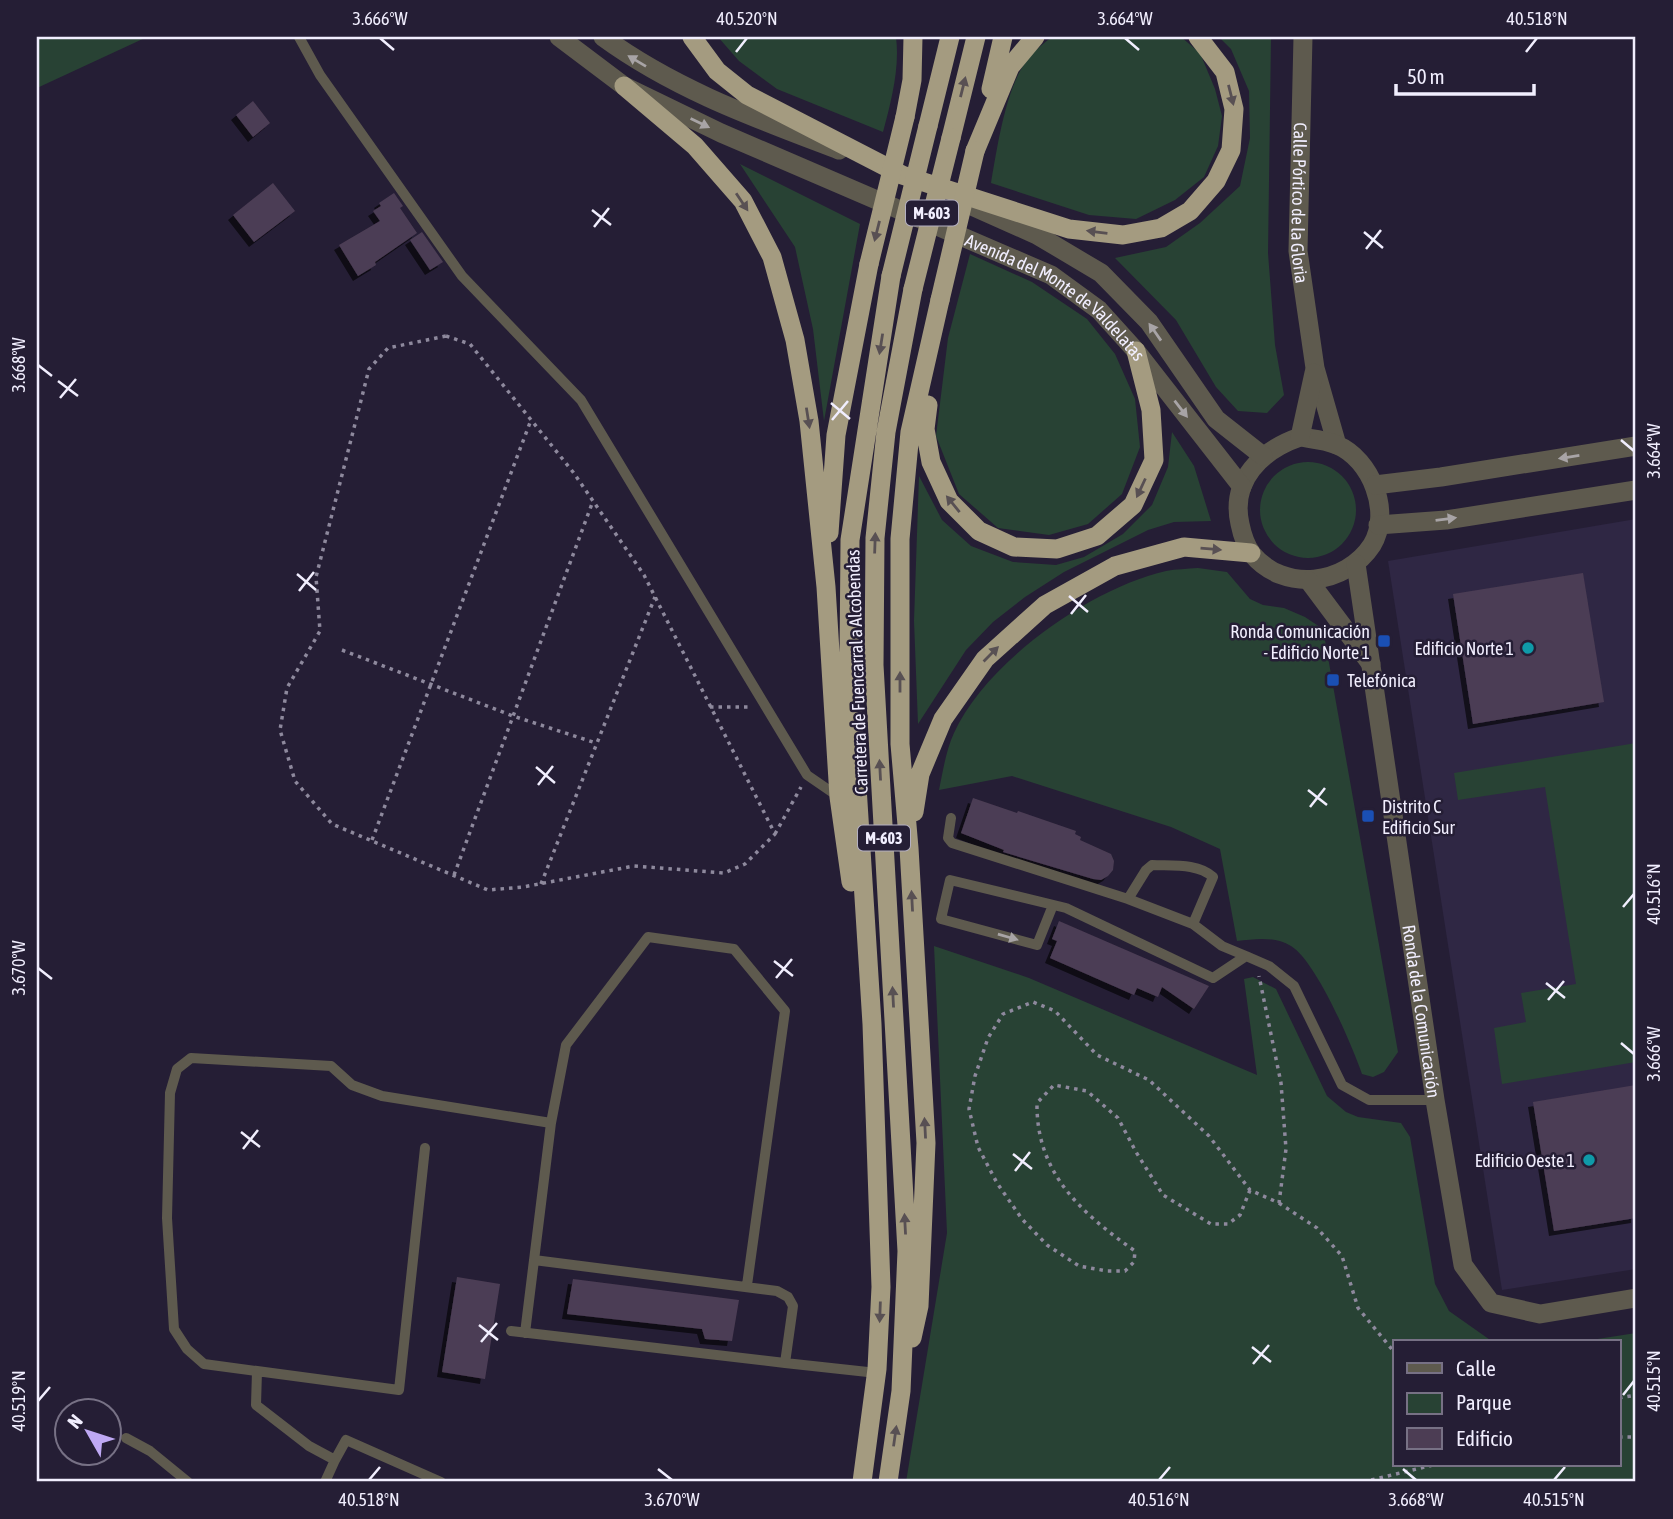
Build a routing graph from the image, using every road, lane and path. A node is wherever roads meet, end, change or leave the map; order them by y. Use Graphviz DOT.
graph roads {
  1 [pos="299,37"];
  2 [pos="559,37"];
  3 [pos="603,37"];
  4 [pos="692,37"];
  5 [pos="913,37"];
  6 [pos="950,37"];
  7 [pos="976,37"];
  8 [pos="1003,37"];
  9 [pos="1035,37"];
  10 [pos="1198,37"];
  11 [pos="1303,37"];
  12 [pos="624,86"];
  13 [pos="975,151"];
  14 [pos="902,175"];
  15 [pos="940,300"];
  16 [pos="1136,351"];
  17 [pos="1315,368"];
  18 [pos="531,420"];
  19 [pos="1300,437"];
  20 [pos="1337,445"];
  21 [pos="1636,446"];
  22 [pos="1263,456"];
  23 [pos="1375,485"];
  24 [pos="1242,487"];
  25 [pos="1636,490"];
  26 [pos="593,501"];
  27 [pos="1378,525"];
  28 [pos="1251,553"];
  29 [pos="1356,564"];
  30 [pos="1309,581"];
  31 [pos="826,587"];
  32 [pos="655,597"];
  33 [pos="342,650"];
  34 [pos="1372,666"];
  35 [pos="431,684"];
  36 [pos="766,706"];
  37 [pos="710,708"];
  38 [pos="513,716"];
  39 [pos="597,743"];
  40 [pos="807,775"];
  41 [pos="839,797"];
  42 [pos="951,818"];
  43 [pos="775,834"];
  44 [pos="372,841"];
  45 [pos="909,848"];
  46 [pos="454,876"];
  47 [pos="541,884"];
  48 [pos="1128,899"];
  49 [pos="1053,905"];
  50 [pos="1193,924"];
  51 [pos="1251,958"];
  52 [pos="872,1024"];
  53 [pos="1434,1100"];
  54 [pos="551,1123"];
  55 [pos="425,1148"];
  56 [pos="1250,1190"];
  57 [pos="1279,1203"];
  58 [pos="534,1260"];
  59 [pos="747,1286"];
  60 [pos="1636,1298"];
  61 [pos="511,1331"];
  62 [pos="525,1333"];
  63 [pos="1393,1351"];
  64 [pos="785,1363"];
  65 [pos="257,1371"];
  66 [pos="877,1373"];
  67 [pos="901,1391"];
  68 [pos="126,1438"];
  69 [pos="335,1460"];
  70 [pos="1429,1466"];
  71 [pos="188,1482"];
  72 [pos="325,1482"];
  73 [pos="441,1482"];
  74 [pos="862,1482"];
  75 [pos="888,1482"];
  76 [pos="1363,1482"];
  1 -- 36 [label="lane"];
  2 -- 12 [label="street, Avenida del Monte de Valdelatas"];
  14 -- 3 [label="street, Avenida del Monte de Valdelatas, one-way"];
  4 -- 14 [label="highway"];
  5 -- 31 [label="highway, one-way, bridge"];
  6 -- 52 [label="highway, Carretera de Fuencarral a Alcobendas / M-603, one-way, bridge"];
  67 -- 7 [label="highway, Carretera de Fuencarral a Alcobendas / M-603, one-way, bridge"];
  8 -- 13 [label="highway"];
  9 -- 13 [label="highway"];
  10 -- 14 [label="highway, one-way"];
  11 -- 17 [label="street, Calle Pórtico de la Gloria"];
  12 -- 16 [label="street, Avenida del Monte de Valdelatas, one-way"];
  12 -- 31 [label="highway, one-way"];
  13 -- 15 [label="highway, bridge"];
  22 -- 14 [label="street, Avenida del Monte de Valdelatas, one-way"];
  16 -- 15 [label="highway, one-way"];
  45 -- 15 [label="highway, one-way"];
  16 -- 24 [label="street, Avenida del Monte de Valdelatas, one-way"];
  17 -- 19 [label="street, Calle Pórtico de la Gloria"];
  17 -- 20 [label="street, Calle Pórtico de la Gloria"];
  18 -- 26 [label="path"];
  18 -- 35 [label="path"];
  18 -- 44 [label="path"];
  19 -- 20 [label="street"];
  19 -- 22 [label="street"];
  20 -- 23 [label="street"];
  21 -- 23 [label="street, one-way"];
  22 -- 24 [label="street"];
  23 -- 27 [label="street"];
  24 -- 28 [label="street"];
  27 -- 25 [label="street, one-way"];
  26 -- 32 [label="path"];
  26 -- 38 [label="path"];
  27 -- 29 [label="street"];
  28 -- 30 [label="street"];
  45 -- 28 [label="highway, one-way"];
  29 -- 30 [label="street"];
  29 -- 34 [label="street, Ronda de la Comunicación"];
  30 -- 34 [label="street"];
  31 -- 41 [label="highway"];
  32 -- 37 [label="path"];
  32 -- 39 [label="path"];
  33 -- 35 [label="path"];
  34 -- 53 [label="street, Ronda de la Comunicación"];
  35 -- 38 [label="path"];
  35 -- 44 [label="path"];
  36 -- 37 [label="path"];
  36 -- 40 [label="lane"];
  37 -- 43 [label="path"];
  38 -- 39 [label="path"];
  38 -- 46 [label="path"];
  39 -- 47 [label="path"];
  40 -- 41 [label="lane"];
  40 -- 43 [label="path"];
  41 -- 52 [label="highway"];
  42 -- 48 [label="lane"];
  43 -- 47 [label="path"];
  44 -- 46 [label="path"];
  67 -- 45 [label="highway, one-way"];
  46 -- 47 [label="path"];
  48 -- 50 [label="lane"];
  48 -- 50 [label="lane"];
  49 -- 49 [label="lane, one-way"];
  49 -- 51 [label="lane"];
  50 -- 51 [label="lane"];
  51 -- 53 [label="lane"];
  51 -- 57 [label="path"];
  52 -- 66 [label="highway, Carretera de Fuencarral a Alcobendas / M-603, one-way"];
  53 -- 60 [label="street, Ronda de la Comunicación"];
  54 -- 58 [label="lane"];
  54 -- 59 [label="lane"];
  54 -- 65 [label="lane"];
  55 -- 65 [label="lane"];
  56 -- 56 [label="path"];
  56 -- 57 [label="path"];
  57 -- 63 [label="path"];
  58 -- 59 [label="lane"];
  58 -- 62 [label="lane"];
  59 -- 64 [label="lane"];
  61 -- 62 [label="lane"];
  62 -- 64 [label="lane"];
  64 -- 66 [label="lane"];
  65 -- 69 [label="lane"];
  66 -- 74 [label="highway, Carretera de Fuencarral a Alcobendas / M-603"];
  75 -- 67 [label="highway, Carretera de Fuencarral a Alcobendas / M-603, one-way"];
  68 -- 71 [label="lane"];
  69 -- 72 [label="lane"];
  69 -- 73 [label="lane"];
  70 -- 76 [label="path"];
}
